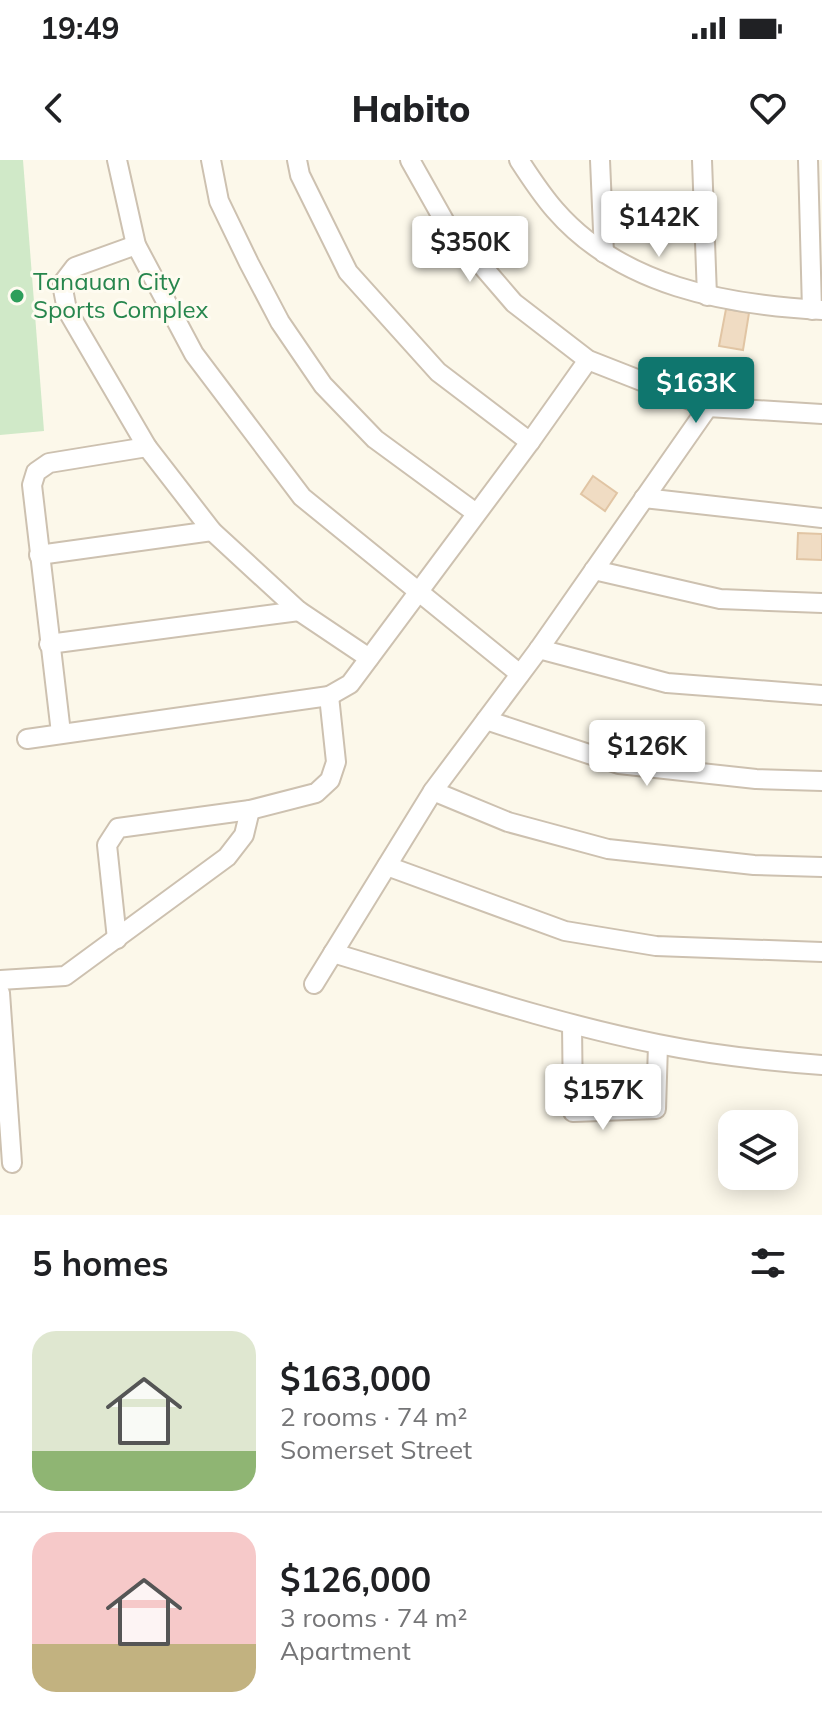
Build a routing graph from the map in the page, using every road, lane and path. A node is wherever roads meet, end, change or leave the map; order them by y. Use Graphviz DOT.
graph roads {
  1 [pos="117,160"];
  2 [pos="211,160"];
  3 [pos="297,160"];
  4 [pos="410,160"];
  5 [pos="519,160"];
  6 [pos="600,160"];
  7 [pos="702,160"];
  8 [pos="808,160"];
  9 [pos="136,245"];
  10 [pos="604,253"];
  11 [pos="707,296"];
  12 [pos="817,310"];
  13 [pos="588,360"];
  14 [pos="708,407"];
  15 [pos="822,414"];
  16 [pos="530,442"];
  17 [pos="147,447"];
  18 [pos="644,498"];
  19 [pos="476,513"];
  20 [pos="822,518"];
  21 [pos="212,531"];
  22 [pos="39,555"];
  23 [pos="594,570"];
  24 [pos="417,593"];
  25 [pos="822,603"];
  26 [pos="299,611"];
  27 [pos="49,644"];
  28 [pos="539,649"];
  29 [pos="369,658"];
  30 [pos="520,674"];
  31 [pos="822,695"];
  32 [pos="329,696"];
  33 [pos="486,720"];
  34 [pos="61,733"];
  35 [pos="27,739"];
  36 [pos="822,781"];
  37 [pos="433,791"];
  38 [pos="250,810"];
  39 [pos="387,866"];
  40 [pos="822,867"];
  41 [pos="117,939"];
  42 [pos="822,952"];
  43 [pos="333,953"];
  44 [pos="0,980"];
  45 [pos="314,984"];
  46 [pos="0,993"];
  47 [pos="572,1025"];
  48 [pos="658,1045"];
  49 [pos="822,1065"];
  50 [pos="12,1163"];
  1 -- 9 [label="street"];
  2 -- 19 [label="street"];
  3 -- 16 [label="street"];
  4 -- 13 [label="street"];
  5 -- 10 [label="street"];
  6 -- 10 [label="street"];
  7 -- 11 [label="street"];
  8 -- 12 [label="street"];
  9 -- 17 [label="street"];
  9 -- 24 [label="street"];
  10 -- 11 [label="street"];
  11 -- 12 [label="street"];
  13 -- 14 [label="street"];
  13 -- 16 [label="street"];
  14 -- 15 [label="street"];
  14 -- 18 [label="street"];
  16 -- 19 [label="street"];
  17 -- 21 [label="street"];
  17 -- 22 [label="street"];
  18 -- 20 [label="street"];
  18 -- 23 [label="street"];
  19 -- 24 [label="street"];
  21 -- 22 [label="street"];
  21 -- 26 [label="street"];
  22 -- 27 [label="street"];
  23 -- 25 [label="street"];
  23 -- 28 [label="street"];
  24 -- 29 [label="street"];
  24 -- 30 [label="street"];
  26 -- 27 [label="street"];
  26 -- 29 [label="street"];
  27 -- 34 [label="street"];
  28 -- 30 [label="street"];
  28 -- 31 [label="street"];
  29 -- 32 [label="street"];
  30 -- 33 [label="street"];
  32 -- 34 [label="street"];
  32 -- 38 [label="street"];
  33 -- 36 [label="street"];
  33 -- 37 [label="street"];
  34 -- 35 [label="street"];
  37 -- 39 [label="street"];
  37 -- 40 [label="street"];
  38 -- 41 [label="street"];
  38 -- 41 [label="street"];
  39 -- 42 [label="street"];
  39 -- 43 [label="street"];
  41 -- 44 [label="street"];
  43 -- 45 [label="street"];
  43 -- 47 [label="street"];
  46 -- 50 [label="street"];
  47 -- 48 [label="street"];
  47 -- 48 [label="street"];
  48 -- 49 [label="street"];
}
